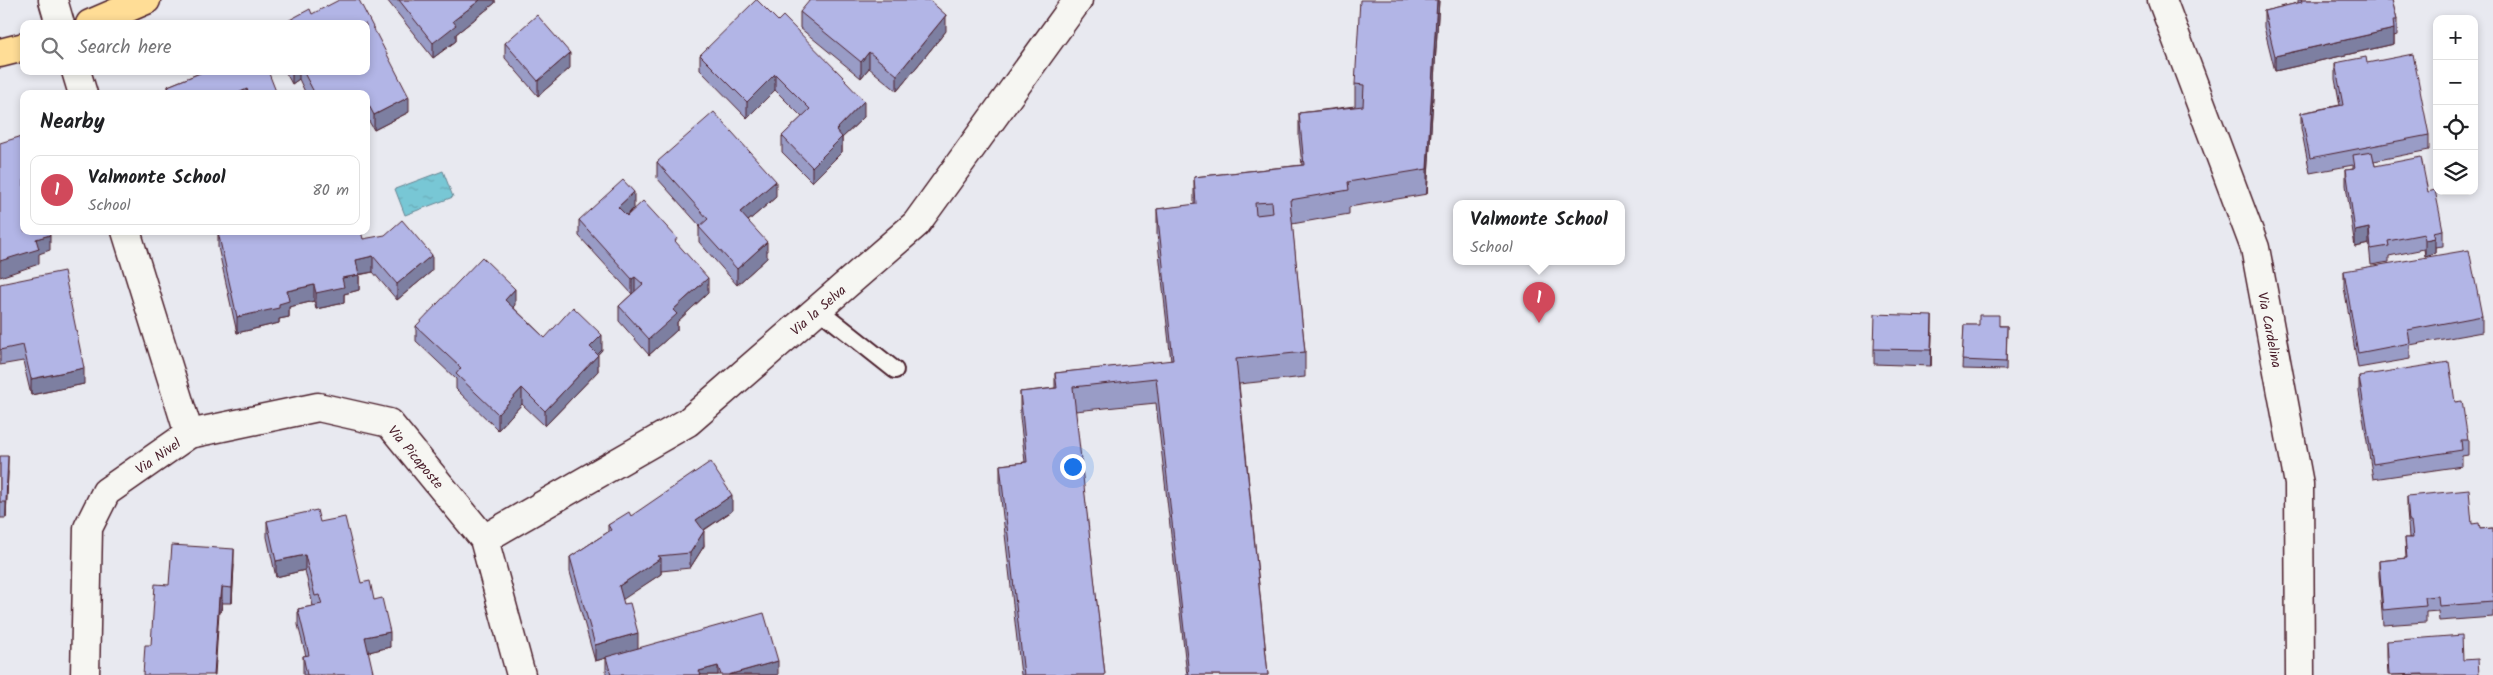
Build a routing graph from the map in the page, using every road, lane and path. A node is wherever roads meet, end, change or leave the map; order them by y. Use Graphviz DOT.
graph roads {
  1 [pos="53,0"];
  2 [pos="146,0"];
  3 [pos="1078,0"];
  4 [pos="2162,0"];
  5 [pos="59,20"];
  6 [pos="99,20"];
  7 [pos="20,47"];
  8 [pos="0,53"];
  9 [pos="77,75"];
  10 [pos="82,90"];
  11 [pos="127,235"];
  12 [pos="818,309"];
  13 [pos="895,370"];
  14 [pos="189,434"];
  15 [pos="484,539"];
  16 [pos="84,675"];
  17 [pos="521,675"];
  18 [pos="2300,675"];
  1 -- 5 [label="street"];
  2 -- 6 [label="main road"];
  3 -- 12 [label="street, Via la Selva"];
  4 -- 18 [label="street, Via Cardelina"];
  7 -- 8 [label="main road"];
  9 -- 10 [label="street"];
  11 -- 14 [label="street, Via Nivel"];
  12 -- 13 [label="lane"];
  12 -- 15 [label="street, Via la Selva"];
  14 -- 15 [label="street, Via Picaposte"];
  14 -- 16 [label="street, Via Nivel"];
  15 -- 17 [label="street, Via Picaposte"];
}
